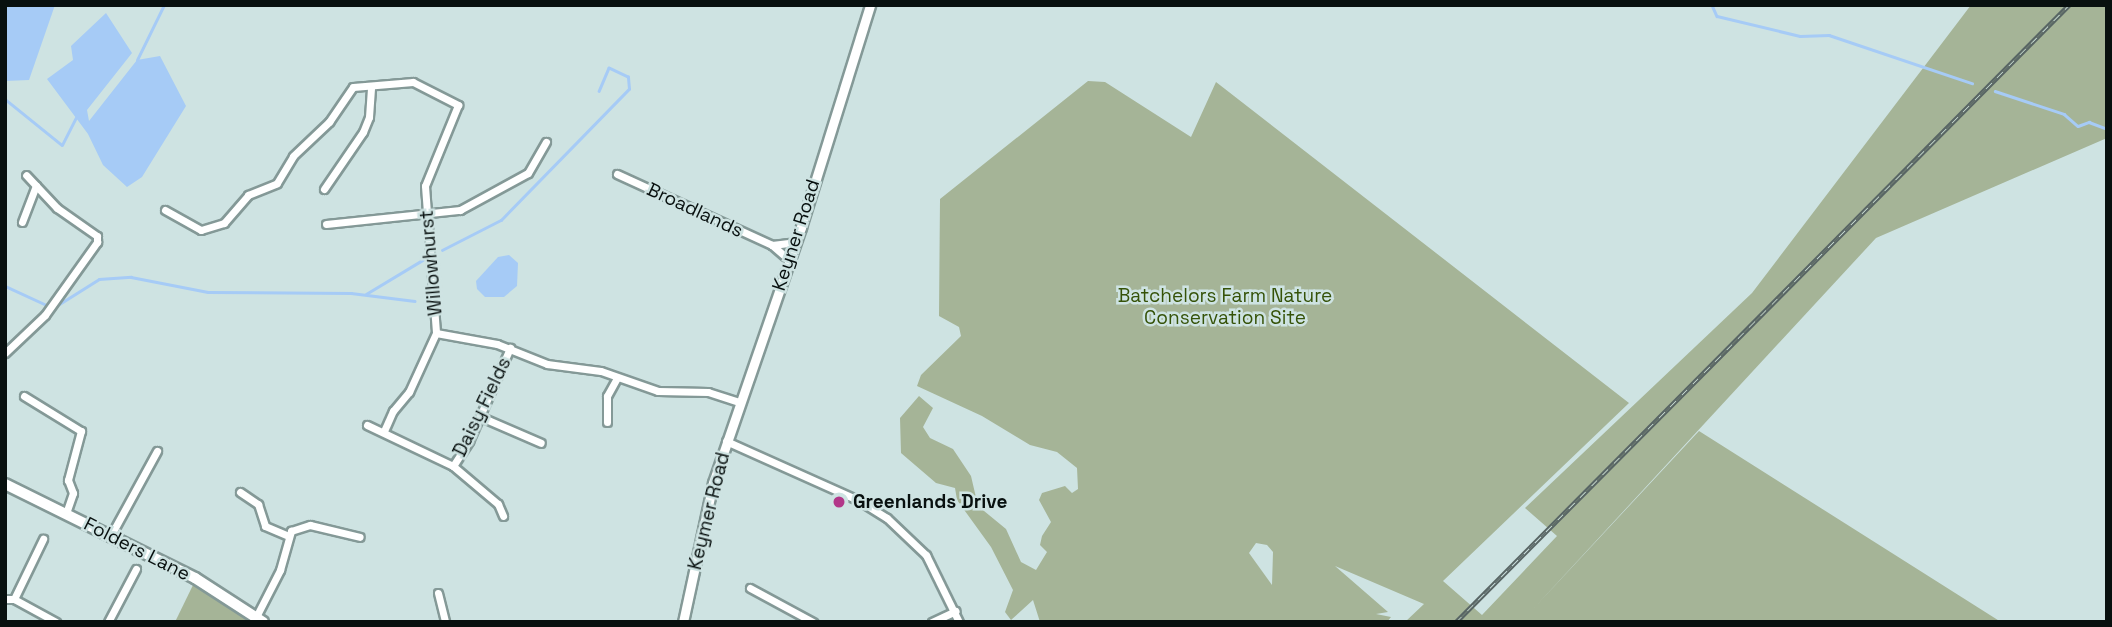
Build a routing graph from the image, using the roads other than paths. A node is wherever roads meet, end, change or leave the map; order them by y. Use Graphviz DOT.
graph roads {
  1 [pos="870,5"];
  2 [pos="370,86"];
  3 [pos="546,142"];
  4 [pos="617,174"];
  5 [pos="26,175"];
  6 [pos="36,186"];
  7 [pos="324,189"];
  8 [pos="51,202"];
  9 [pos="33,204"];
  10 [pos="166,210"];
  11 [pos="427,215"];
  12 [pos="22,222"];
  13 [pos="326,224"];
  14 [pos="794,242"];
  15 [pos="772,245"];
  16 [pos="789,260"];
  17 [pos="436,332"];
  18 [pos="510,348"];
  19 [pos="5,353"];
  20 [pos="617,378"];
  21 [pos="24,396"];
  22 [pos="739,401"];
  23 [pos="481,417"];
  24 [pos="607,422"];
  25 [pos="367,425"];
  26 [pos="384,431"];
  27 [pos="726,441"];
  28 [pos="541,443"];
  29 [pos="157,451"];
  30 [pos="453,466"];
  31 [pos="5,485"];
  32 [pos="240,492"];
  33 [pos="66,513"];
  34 [pos="503,516"];
  35 [pos="111,535"];
  36 [pos="288,536"];
  37 [pos="360,537"];
  38 [pos="43,539"];
  39 [pos="136,569"];
  40 [pos="750,588"];
  41 [pos="438,593"];
  42 [pos="14,598"];
  43 [pos="5,599"];
  44 [pos="956,611"];
  45 [pos="260,620"];
  46 [pos="53,621"];
  47 [pos="108,622"];
  48 [pos="445,622"];
  49 [pos="683,622"];
  50 [pos="813,622"];
  51 [pos="932,622"];
  52 [pos="959,622"];
  1 -- 14 [label="street, Keyner Road"];
  2 -- 7 [label="street"];
  2 -- 10 [label="street"];
  2 -- 11 [label="street, Willowhurst"];
  3 -- 11 [label="street"];
  4 -- 15 [label="street, Broadlands"];
  5 -- 6 [label="street"];
  6 -- 8 [label="street"];
  6 -- 9 [label="street"];
  8 -- 9 [label="street"];
  8 -- 19 [label="street"];
  9 -- 12 [label="street"];
  11 -- 13 [label="street"];
  11 -- 17 [label="street, Willowhurst"];
  14 -- 15 [label="street"];
  14 -- 16 [label="street, Keyner Road"];
  15 -- 16 [label="street, Broadlands"];
  16 -- 22 [label="street, Keyner Road"];
  17 -- 18 [label="street, Willowhurst"];
  17 -- 26 [label="street"];
  18 -- 20 [label="street, Willowhurst"];
  18 -- 23 [label="street, Daisy Fields"];
  20 -- 22 [label="street, Willowhurst"];
  20 -- 24 [label="street"];
  21 -- 33 [label="street"];
  22 -- 27 [label="street, Keymer Road"];
  23 -- 28 [label="street"];
  23 -- 30 [label="street, Daisy Fields"];
  25 -- 26 [label="street"];
  26 -- 30 [label="street"];
  27 -- 44 [label="street"];
  27 -- 49 [label="street, Keymer Road"];
  29 -- 35 [label="street"];
  30 -- 34 [label="street"];
  31 -- 33 [label="main road, Folders Lane"];
  32 -- 36 [label="street"];
  33 -- 35 [label="main road, Folders Lane"];
  35 -- 45 [label="main road, Folders Lane"];
  36 -- 37 [label="street"];
  36 -- 45 [label="street"];
  38 -- 42 [label="street"];
  39 -- 47 [label="street"];
  40 -- 50 [label="street"];
  41 -- 48 [label="street"];
  42 -- 43 [label="street"];
  42 -- 46 [label="street"];
  44 -- 51 [label="street"];
  44 -- 52 [label="street"];
}
